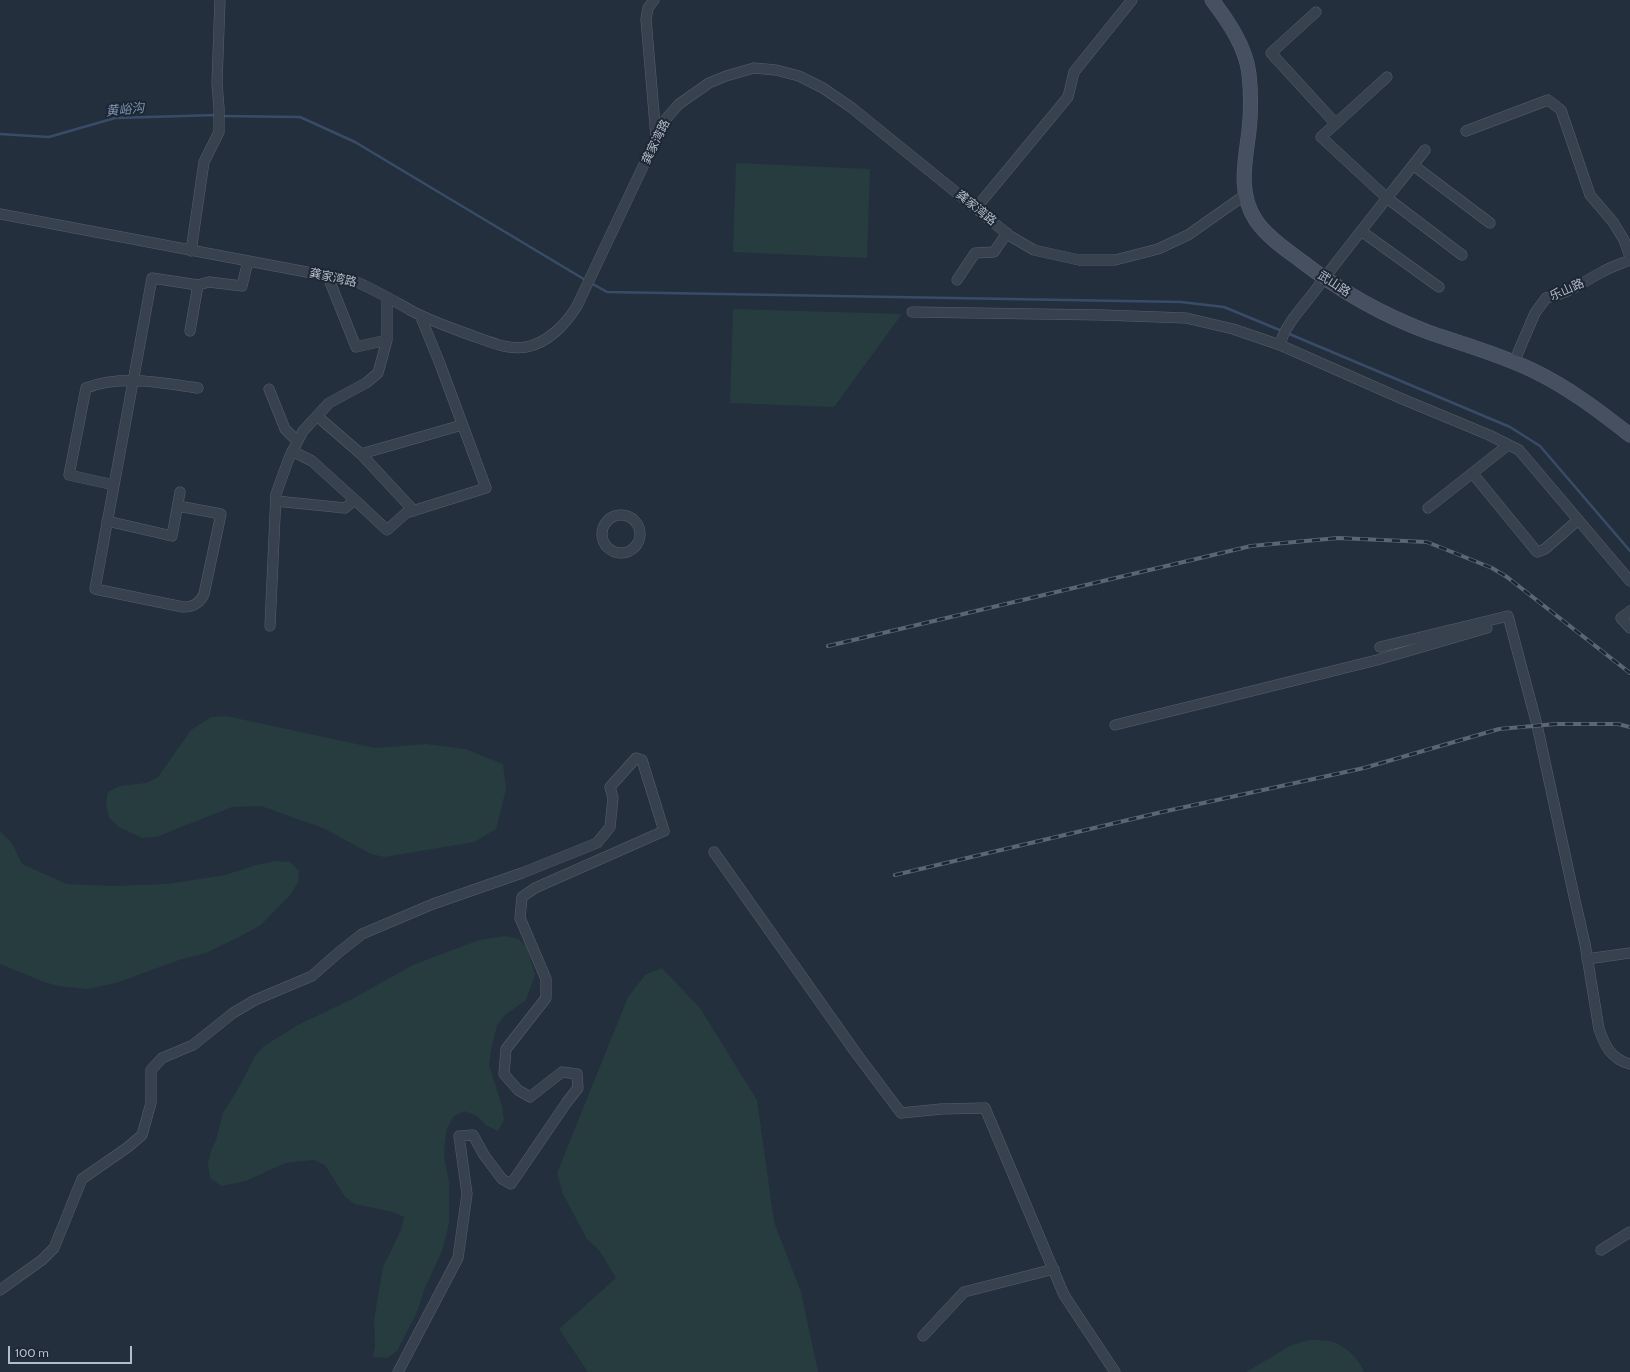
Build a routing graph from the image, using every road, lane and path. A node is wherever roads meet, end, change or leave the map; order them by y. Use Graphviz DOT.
graph roads {
  1 [pos="220,0"];
  2 [pos="654,0"];
  3 [pos="1132,0"];
  4 [pos="1212,0"];
  5 [pos="1316,12"];
  6 [pos="1387,77"];
  7 [pos="1336,124"];
  8 [pos="1466,131"];
  9 [pos="656,139"];
  10 [pos="1425,150"];
  11 [pos="1413,164"];
  12 [pos="1245,196"];
  13 [pos="1387,198"];
  14 [pos="976,208"];
  15 [pos="0,214"];
  16 [pos="1490,223"];
  17 [pos="1361,231"];
  18 [pos="1007,233"];
  19 [pos="191,251"];
  20 [pos="1462,255"];
  21 [pos="1630,258"];
  22 [pos="248,262"];
  23 [pos="328,277"];
  24 [pos="1324,278"];
  25 [pos="957,280"];
  26 [pos="198,285"];
  27 [pos="1439,287"];
  28 [pos="386,297"];
  29 [pos="912,312"];
  30 [pos="420,315"];
  31 [pos="190,331"];
  32 [pos="387,340"];
  33 [pos="1281,342"];
  34 [pos="1514,362"];
  35 [pos="134,380"];
  36 [pos="198,388"];
  37 [pos="269,389"];
  38 [pos="317,416"];
  39 [pos="462,425"];
  40 [pos="1630,435"];
  41 [pos="297,441"];
  42 [pos="1508,445"];
  43 [pos="292,451"];
  44 [pos="361,454"];
  45 [pos="1473,474"];
  46 [pos="114,485"];
  47 [pos="180,492"];
  48 [pos="355,500"];
  49 [pos="276,501"];
  50 [pos="178,506"];
  51 [pos="1428,508"];
  52 [pos="414,511"];
  53 [pos="1578,520"];
  54 [pos="108,521"];
  55 [pos="1630,581"];
  56 [pos="1630,610"];
  57 [pos="1510,621"];
  58 [pos="270,626"];
  59 [pos="1630,628"];
  60 [pos="1380,647"];
  61 [pos="1115,725"];
  62 [pos="714,852"];
  63 [pos="1630,953"];
  64 [pos="1587,959"];
  65 [pos="1630,1064"];
  66 [pos="1630,1232"];
  67 [pos="1601,1250"];
  68 [pos="1054,1269"];
  69 [pos="0,1290"];
  70 [pos="923,1336"];
  71 [pos="398,1372"];
  72 [pos="1115,1372"];
  1 -- 19 [label="street"];
  2 -- 9 [label="street"];
  3 -- 14 [label="street"];
  4 -- 12 [label="main road, 武山路"];
  5 -- 7 [label="street"];
  6 -- 7 [label="street"];
  7 -- 13 [label="street"];
  8 -- 21 [label="street"];
  9 -- 14 [label="street, 龚家湾路"];
  9 -- 30 [label="street, 龚家湾路"];
  10 -- 11 [label="street"];
  11 -- 13 [label="street"];
  11 -- 16 [label="street"];
  12 -- 18 [label="street, 龚家湾路"];
  12 -- 24 [label="main road, 武山路"];
  13 -- 17 [label="street"];
  13 -- 20 [label="street"];
  14 -- 18 [label="street, 龚家湾路"];
  15 -- 19 [label="street, 龚家湾路"];
  17 -- 24 [label="street"];
  17 -- 27 [label="street"];
  18 -- 25 [label="street"];
  19 -- 22 [label="street, 龚家湾路"];
  21 -- 34 [label="street, 乐山路"];
  22 -- 23 [label="street, 龚家湾路"];
  22 -- 26 [label="street"];
  23 -- 28 [label="street, 龚家湾路"];
  23 -- 32 [label="street"];
  24 -- 33 [label="street"];
  24 -- 34 [label="main road, 武山路"];
  26 -- 31 [label="street"];
  26 -- 35 [label="street"];
  28 -- 30 [label="street, 龚家湾路"];
  28 -- 32 [label="street"];
  29 -- 33 [label="street"];
  30 -- 39 [label="street"];
  32 -- 38 [label="street"];
  33 -- 42 [label="street"];
  34 -- 40 [label="main road, 武山路"];
  35 -- 36 [label="street"];
  35 -- 46 [label="street"];
  35 -- 46 [label="street"];
  37 -- 41 [label="street"];
  38 -- 41 [label="street"];
  38 -- 44 [label="street"];
  39 -- 44 [label="street"];
  39 -- 52 [label="street"];
  41 -- 43 [label="street"];
  42 -- 45 [label="street"];
  42 -- 53 [label="street"];
  43 -- 48 [label="street"];
  43 -- 49 [label="street"];
  44 -- 52 [label="street"];
  45 -- 51 [label="street"];
  45 -- 53 [label="street"];
  46 -- 54 [label="street"];
  47 -- 50 [label="street"];
  48 -- 49 [label="street"];
  48 -- 52 [label="street"];
  49 -- 58 [label="street"];
  50 -- 54 [label="street"];
  50 -- 54 [label="street"];
  53 -- 55 [label="street"];
  56 -- 59 [label="street"];
  57 -- 60 [label="street"];
  57 -- 61 [label="street"];
  57 -- 64 [label="street"];
  62 -- 68 [label="street"];
  63 -- 64 [label="street"];
  64 -- 65 [label="street"];
  66 -- 67 [label="street"];
  68 -- 70 [label="street"];
  68 -- 72 [label="street"];
  69 -- 71 [label="street"];
}
